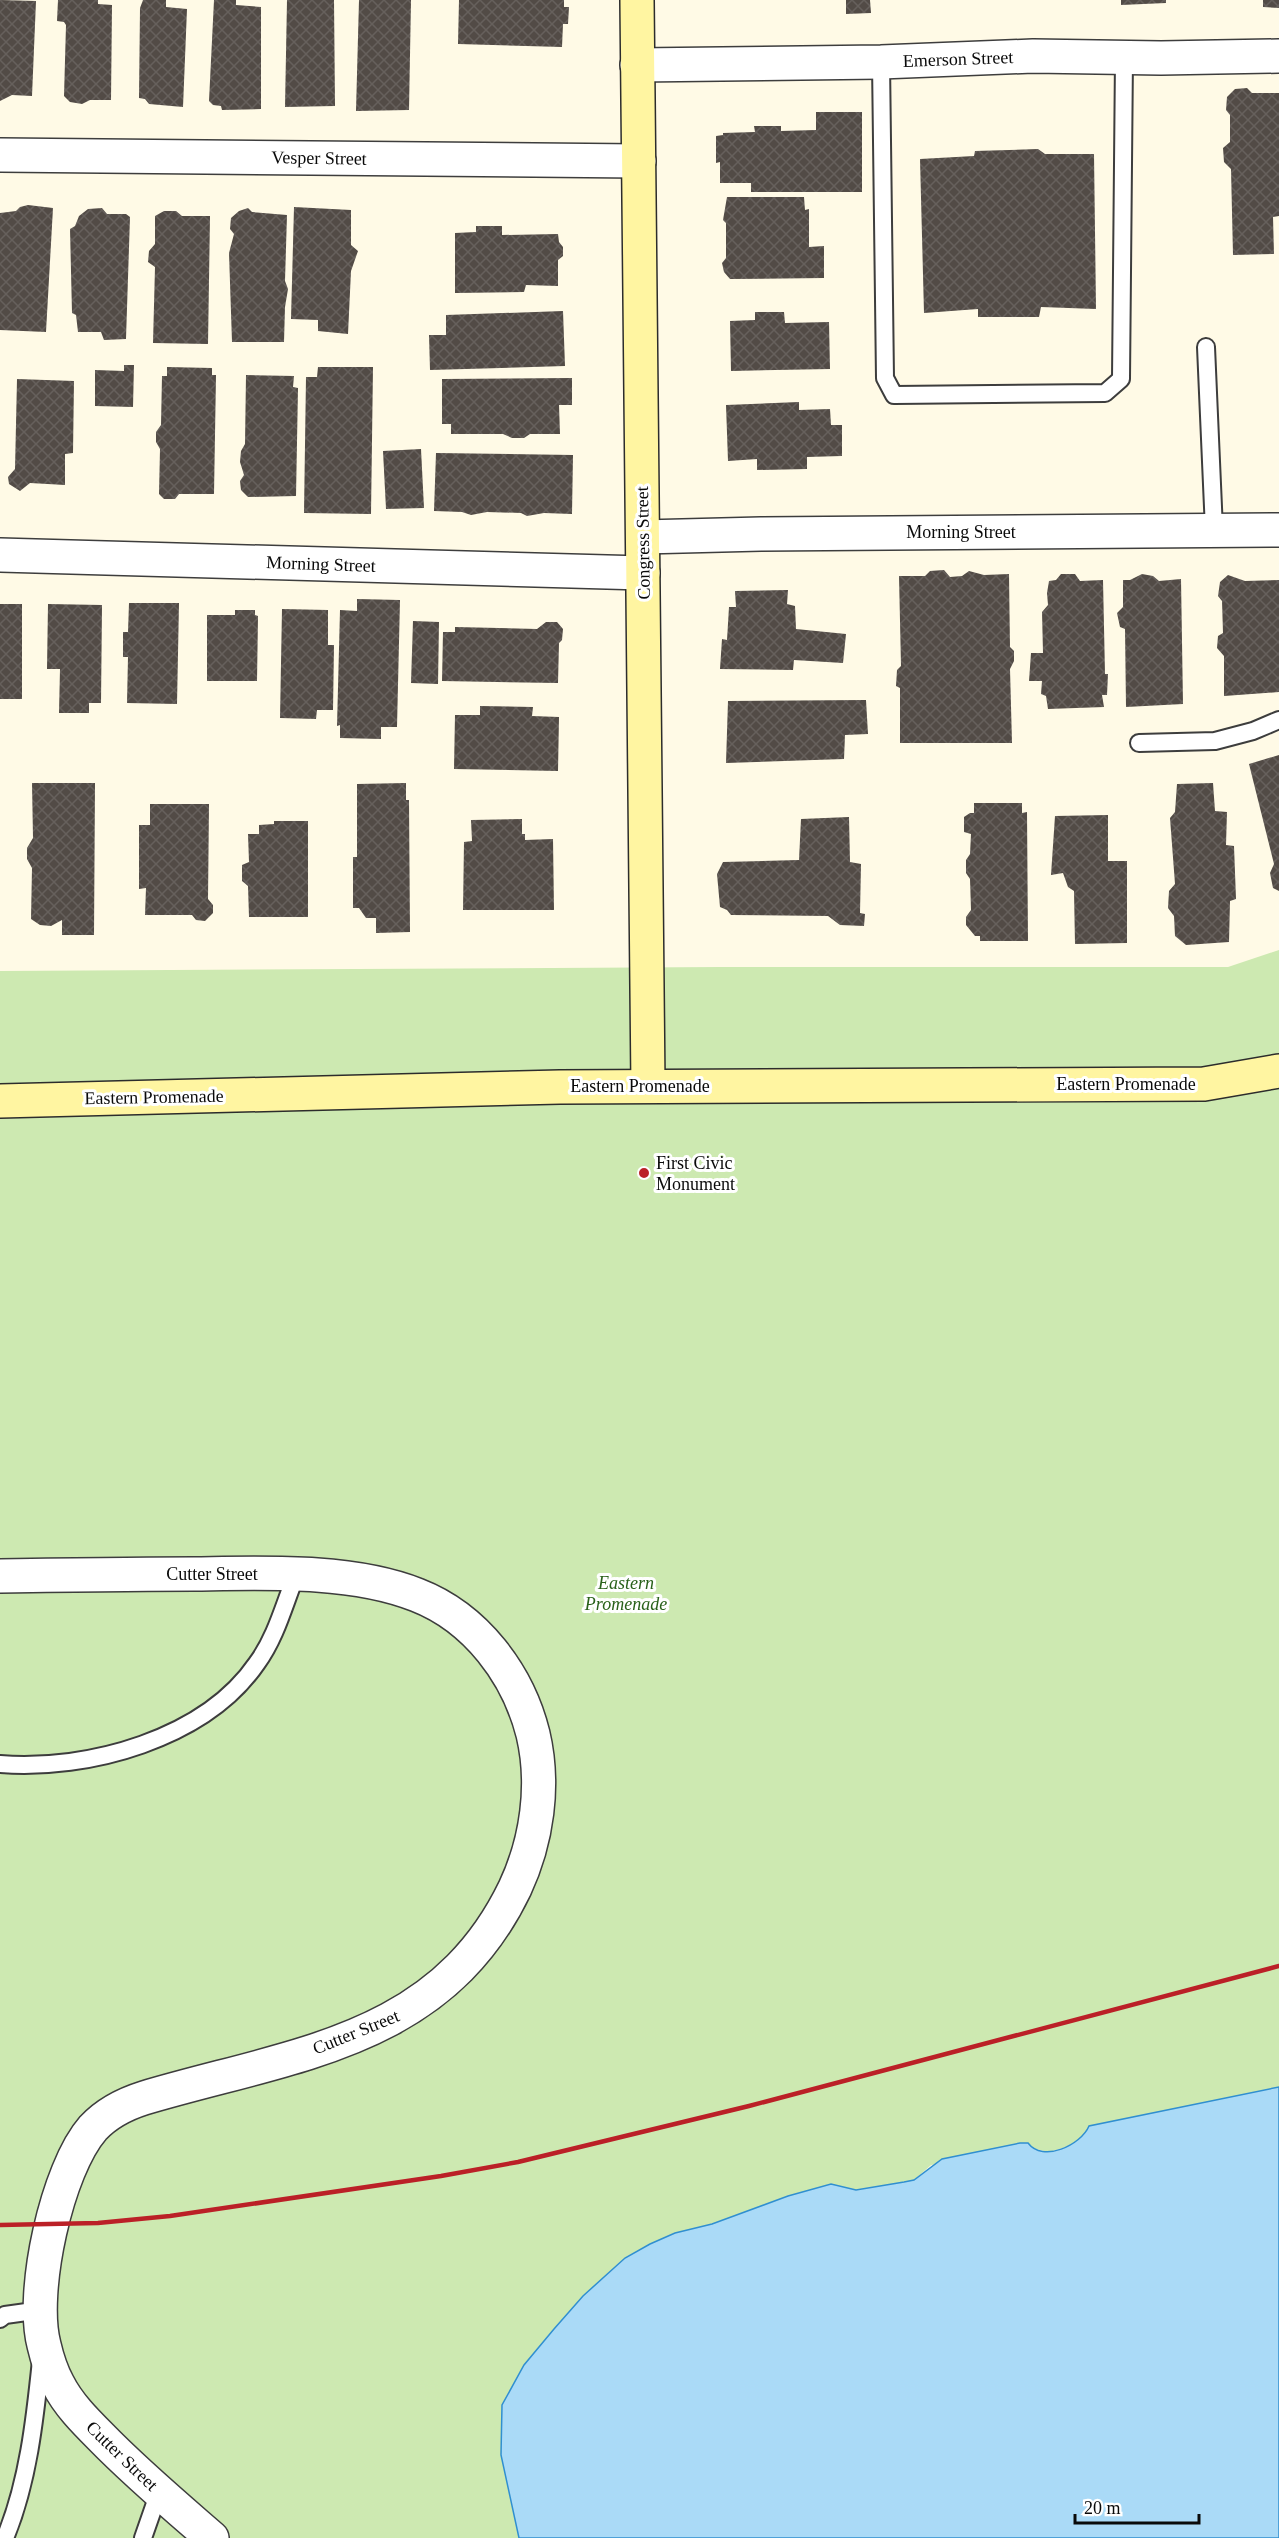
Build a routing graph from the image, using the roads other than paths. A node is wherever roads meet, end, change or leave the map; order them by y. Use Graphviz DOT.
graph roads {
  1 [pos="637,0"];
  2 [pos="1279,56"];
  3 [pos="1124,57"];
  4 [pos="881,62"];
  5 [pos="637,65"];
  6 [pos="0,155"];
  7 [pos="639,161"];
  8 [pos="1206,347"];
  9 [pos="1214,530"];
  10 [pos="1279,530"];
  11 [pos="643,537"];
  12 [pos="0,555"];
  13 [pos="643,573"];
  14 [pos="1279,720"];
  15 [pos="1139,743"];
  16 [pos="1279,1071"];
  17 [pos="648,1086"];
  18 [pos="0,1101"];
  19 [pos="0,1575"];
  20 [pos="296,1575"];
  21 [pos="0,1764"];
  22 [pos="41,2310"];
  23 [pos="0,2319"];
  24 [pos="43,2344"];
  25 [pos="159,2492"];
  26 [pos="4,2538"];
  27 [pos="143,2538"];
  28 [pos="212,2538"];
  1 -- 5 [label="street, Congress Street"];
  2 -- 3 [label="street, Emerson Street"];
  3 -- 4 [label="street, Emerson Street"];
  3 -- 4 [label="lane"];
  4 -- 5 [label="street, Emerson Street"];
  5 -- 7 [label="street, Congress Street"];
  6 -- 7 [label="street, Vesper Street"];
  7 -- 11 [label="street, Congress Street"];
  8 -- 9 [label="lane"];
  9 -- 10 [label="street, Morning Street"];
  9 -- 11 [label="street, Morning Street"];
  11 -- 13 [label="street, Congress Street"];
  12 -- 13 [label="street, Morning Street"];
  13 -- 17 [label="street, Congress Street"];
  14 -- 15 [label="lane"];
  16 -- 17 [label="street, Eastern Promenade"];
  17 -- 18 [label="street, Eastern Promenade"];
  19 -- 20 [label="street, Cutter Street"];
  20 -- 21 [label="lane"];
  20 -- 22 [label="street, Cutter Street"];
  22 -- 23 [label="lane"];
  22 -- 24 [label="street, Cutter Street"];
  24 -- 25 [label="street, Cutter Street"];
  24 -- 26 [label="lane"];
  25 -- 27 [label="lane"];
  25 -- 28 [label="street, Cutter Street"];
}
